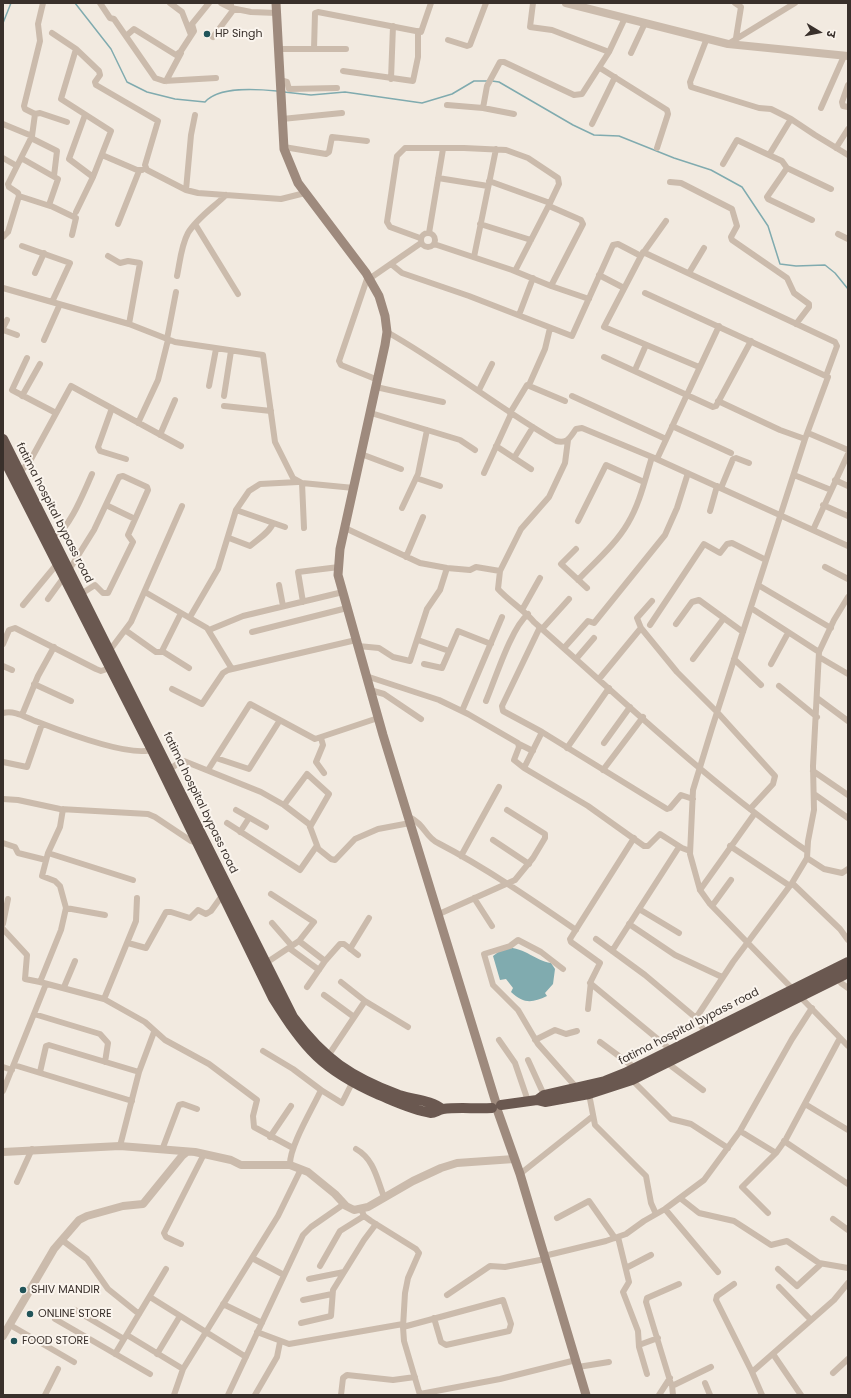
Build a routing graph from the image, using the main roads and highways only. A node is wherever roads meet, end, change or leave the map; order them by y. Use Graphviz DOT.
graph roads {
  1 [pos="276,3"];
  2 [pos="3,439"];
  3 [pos="5,455"];
  4 [pos="66,574"];
  5 [pos="122,681"];
  6 [pos="155,748"];
  7 [pos="225,890"];
  8 [pos="848,962"];
  9 [pos="848,973"];
  10 [pos="796,992"];
  11 [pos="733,1023"];
  12 [pos="301,1034"];
  13 [pos="536,1098"];
  14 [pos="496,1107"];
  15 [pos="442,1110"];
  16 [pos="586,1395"];
  1 -- 14 [label="main road"];
  2 -- 3 [label="highway, fatima hospital bypass road"];
  3 -- 4 [label="highway, fatima hospital bypass road"];
  3 -- 4 [label="highway, fatima hospital bypass road"];
  4 -- 5 [label="highway, fatima hospital bypass road"];
  4 -- 5 [label="highway, fatima hospital bypass road"];
  5 -- 6 [label="highway, fatima hospital bypass road"];
  6 -- 7 [label="highway, fatima hospital bypass road"];
  6 -- 7 [label="highway, fatima hospital bypass road"];
  7 -- 12 [label="highway, fatima hospital bypass road"];
  7 -- 12 [label="highway, fatima hospital bypass road"];
  8 -- 10 [label="highway, fatima hospital bypass road"];
  9 -- 10 [label="highway, fatima hospital bypass road"];
  10 -- 11 [label="highway, fatima hospital bypass road"];
  11 -- 13 [label="highway, fatima hospital bypass road"];
  11 -- 13 [label="highway, fatima hospital bypass road"];
  12 -- 15 [label="highway, fatima hospital bypass road"];
  12 -- 15 [label="highway, fatima hospital bypass road"];
  13 -- 14 [label="highway, fatima hospital bypass road"];
  14 -- 15 [label="highway, fatima hospital bypass road"];
  14 -- 16 [label="main road"];
}
